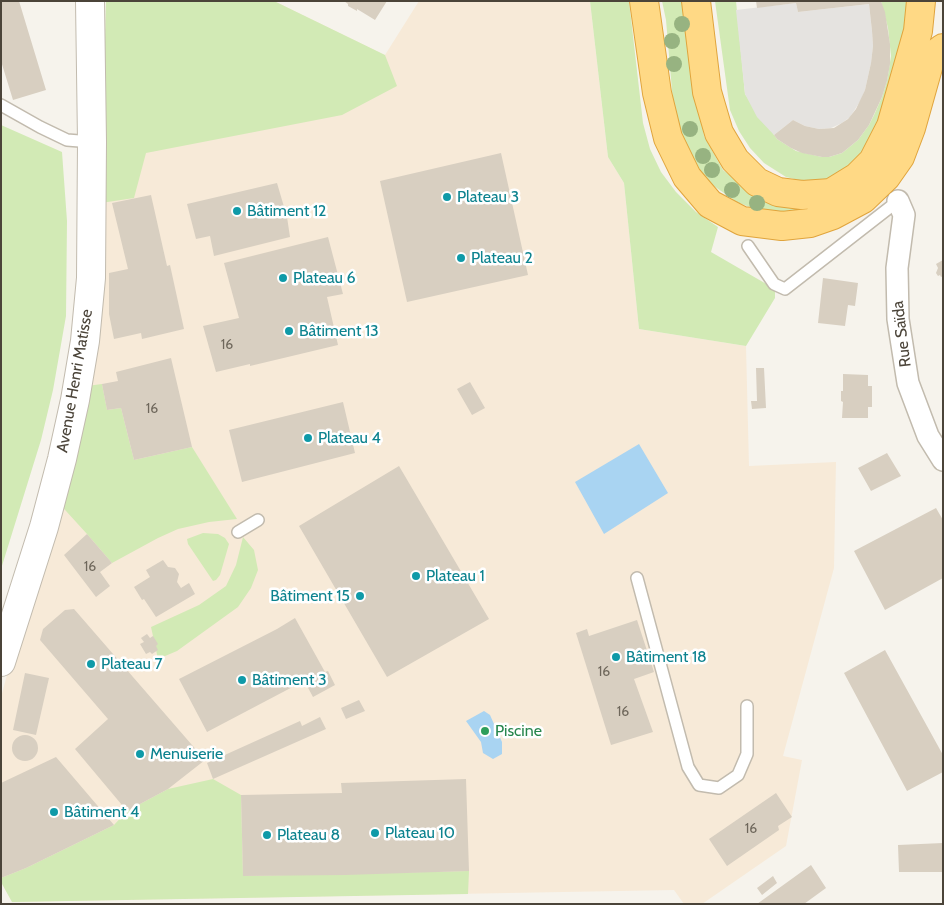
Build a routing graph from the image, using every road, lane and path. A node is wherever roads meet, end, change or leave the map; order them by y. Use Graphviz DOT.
graph roads {
  1 [pos="90,1"];
  2 [pos="644,1"];
  3 [pos="696,1"];
  4 [pos="921,1"];
  5 [pos="943,48"];
  6 [pos="1,104"];
  7 [pos="92,142"];
  8 [pos="898,201"];
  9 [pos="748,246"];
  10 [pos="943,460"];
  11 [pos="258,520"];
  12 [pos="238,532"];
  13 [pos="637,578"];
  14 [pos="1,662"];
  15 [pos="747,706"];
  1 -- 7 [label="street, Avenue Henri Matisse"];
  2 -- 5 [label="highway"];
  3 -- 4 [label="highway"];
  6 -- 7 [label="lane"];
  7 -- 14 [label="street, Avenue Henri Matisse"];
  8 -- 9 [label="lane"];
  8 -- 10 [label="street, Rue Saïda"];
  11 -- 12 [label="lane"];
  13 -- 15 [label="lane"];
}
